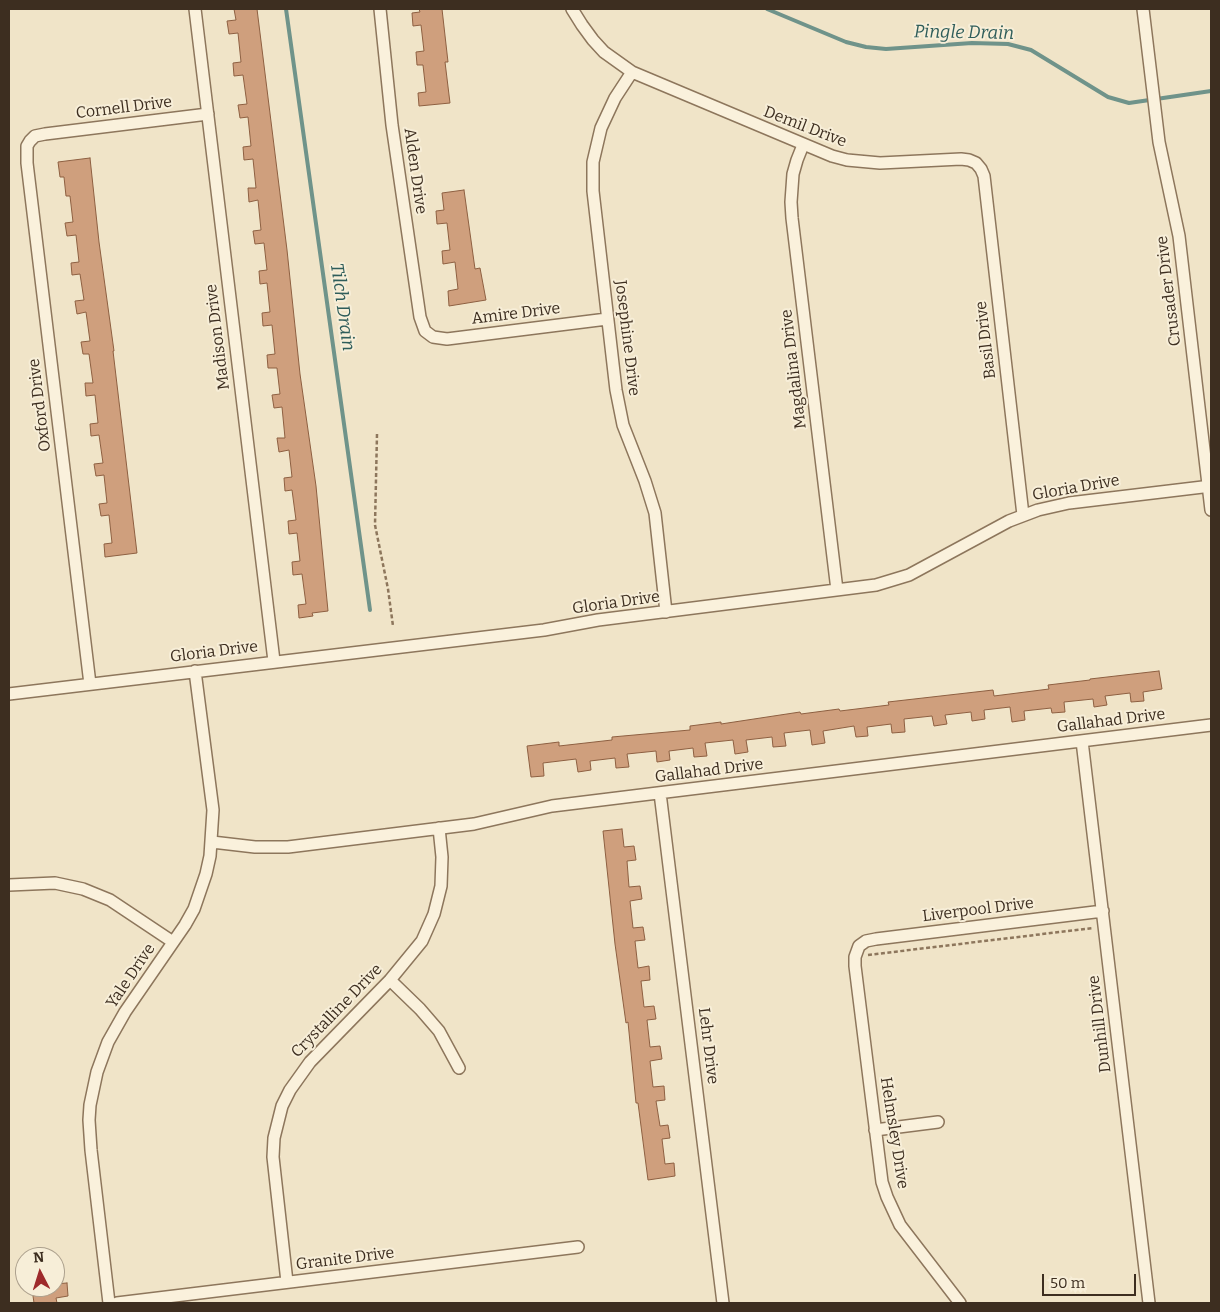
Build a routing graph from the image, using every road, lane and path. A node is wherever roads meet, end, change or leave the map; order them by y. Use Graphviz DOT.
graph roads {
  1 [pos="195,9"];
  2 [pos="380,9"];
  3 [pos="572,9"];
  4 [pos="1143,9"];
  5 [pos="632,72"];
  6 [pos="208,114"];
  7 [pos="44,134"];
  8 [pos="803,145"];
  9 [pos="976,163"];
  10 [pos="608,319"];
  11 [pos="429,335"];
  12 [pos="376,434"];
  13 [pos="1210,486"];
  14 [pos="1211,510"];
  15 [pos="1023,514"];
  16 [pos="837,590"];
  17 [pos="666,612"];
  18 [pos="393,626"];
  19 [pos="274,661"];
  20 [pos="195,671"];
  21 [pos="90,684"];
  22 [pos="9,694"];
  23 [pos="1211,725"];
  24 [pos="1082,741"];
  25 [pos="660,793"];
  26 [pos="439,828"];
  27 [pos="212,842"];
  28 [pos="9,885"];
  29 [pos="1103,910"];
  30 [pos="1096,928"];
  31 [pos="173,942"];
  32 [pos="860,951"];
  33 [pos="390,980"];
  34 [pos="459,1068"];
  35 [pos="938,1122"];
  36 [pos="875,1130"];
  37 [pos="578,1247"];
  38 [pos="287,1282"];
  39 [pos="109,1303"];
  40 [pos="117,1303"];
  41 [pos="723,1303"];
  42 [pos="960,1303"];
  43 [pos="1149,1303"];
  1 -- 6 [label="street, Madison Drive"];
  2 -- 11 [label="street, Alden Drive"];
  3 -- 5 [label="street, Demil Drive"];
  4 -- 13 [label="street, Crusader Drive"];
  5 -- 8 [label="street, Demil Drive"];
  5 -- 10 [label="street, Josephine Drive"];
  6 -- 7 [label="street, Cornell Drive"];
  6 -- 19 [label="street, Madison Drive"];
  7 -- 21 [label="street, Oxford Drive"];
  8 -- 9 [label="street, Demil Drive"];
  8 -- 16 [label="street, Magdalina Drive"];
  9 -- 15 [label="street, Basil Drive"];
  10 -- 11 [label="street, Amire Drive"];
  10 -- 17 [label="street, Josephine Drive"];
  12 -- 18 [label="path"];
  13 -- 14 [label="street, Crusader Drive"];
  13 -- 15 [label="street, Gloria Drive"];
  15 -- 16 [label="street, Gloria Drive"];
  16 -- 17 [label="street, Gloria Drive"];
  17 -- 19 [label="street, Gloria Drive"];
  19 -- 20 [label="street, Gloria Drive"];
  20 -- 21 [label="street, Gloria Drive"];
  20 -- 27 [label="street, Yale Drive"];
  21 -- 22 [label="street, Gloria Drive"];
  23 -- 24 [label="street, Gallahad Drive"];
  24 -- 25 [label="street, Gallahad Drive"];
  24 -- 29 [label="street, Dunhill Drive"];
  25 -- 26 [label="street, Gallahad Drive"];
  25 -- 41 [label="street, Lehr Drive"];
  26 -- 27 [label="street, Gallahad Drive"];
  26 -- 33 [label="street, Crystalline Drive"];
  27 -- 31 [label="street, Yale Drive"];
  28 -- 31 [label="street"];
  29 -- 32 [label="street, Liverpool Drive"];
  29 -- 43 [label="street, Dunhill Drive"];
  30 -- 32 [label="path"];
  31 -- 39 [label="street, Yale Drive"];
  32 -- 36 [label="street, Helmsley Drive"];
  33 -- 34 [label="street"];
  33 -- 38 [label="street, Crystalline Drive"];
  35 -- 36 [label="street"];
  36 -- 42 [label="street, Helmsley Drive"];
  37 -- 38 [label="street, Granite Drive"];
  38 -- 40 [label="street, Granite Drive"];
}
